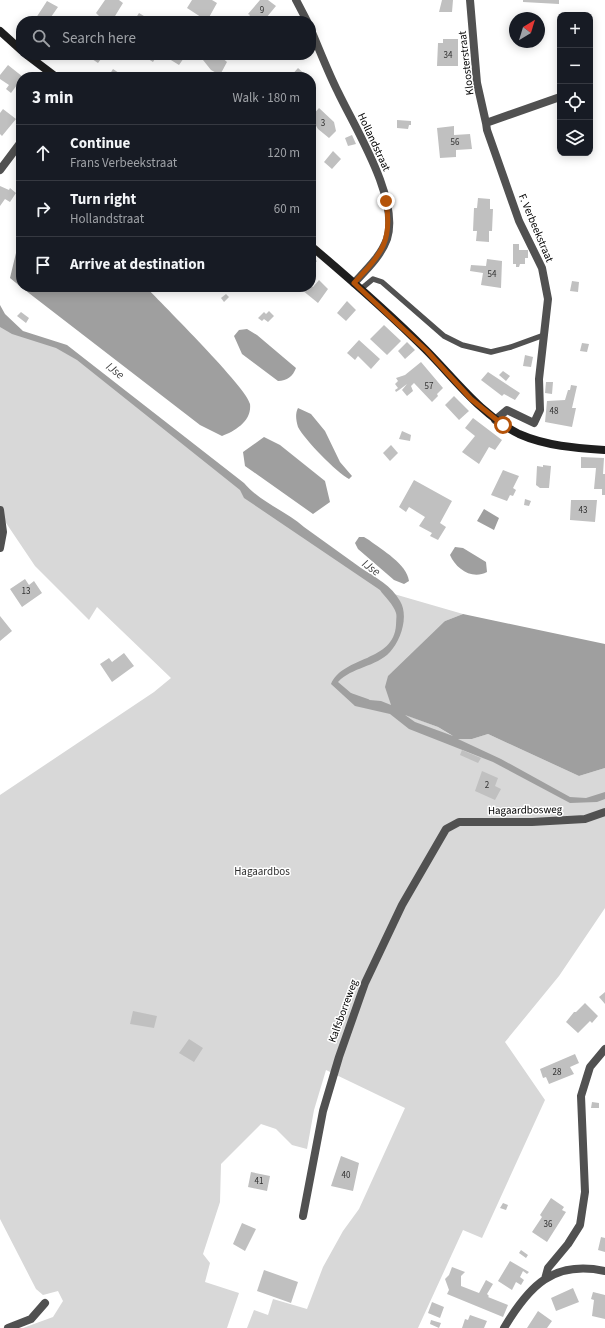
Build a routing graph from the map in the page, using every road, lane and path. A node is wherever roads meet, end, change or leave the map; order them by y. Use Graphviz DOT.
graph roads {
  1 [pos="296,0"];
  2 [pos="470,0"];
  3 [pos="304,16"];
  4 [pos="0,31"];
  5 [pos="316,42"];
  6 [pos="16,45"];
  7 [pos="34,60"];
  8 [pos="49,72"];
  9 [pos="557,98"];
  10 [pos="486,123"];
  11 [pos="16,149"];
  12 [pos="0,170"];
  13 [pos="316,250"];
  14 [pos="354,283"];
  15 [pos="361,289"];
  16 [pos="544,335"];
  17 [pos="495,420"];
  18 [pos="605,450"];
  19 [pos="0,510"];
  20 [pos="0,548"];
  21 [pos="605,812"];
  22 [pos="446,829"];
  23 [pos="605,1049"];
  24 [pos="303,1216"];
  25 [pos="605,1271"];
  26 [pos="545,1279"];
  27 [pos="45,1302"];
  28 [pos="8,1328"];
  29 [pos="504,1328"];
  1 -- 3 [label="street"];
  2 -- 10 [label="street, Kloosterstraat"];
  4 -- 6 [label="main road"];
  5 -- 14 [label="street, Hollandstraat"];
  7 -- 8 [label="main road"];
  9 -- 10 [label="street"];
  10 -- 16 [label="street, F. Verbeekstraat"];
  11 -- 12 [label="street"];
  13 -- 14 [label="main road"];
  14 -- 15 [label="main road"];
  15 -- 16 [label="lane"];
  15 -- 17 [label="main road"];
  16 -- 17 [label="street, F. Verbeekstraat"];
  17 -- 18 [label="main road"];
  19 -- 20 [label="street"];
  21 -- 22 [label="street, Hagaardbosweg"];
  22 -- 24 [label="street, Kalfsborreweg"];
  23 -- 26 [label="street"];
  25 -- 26 [label="street"];
  26 -- 29 [label="street"];
  27 -- 28 [label="street"];
}
